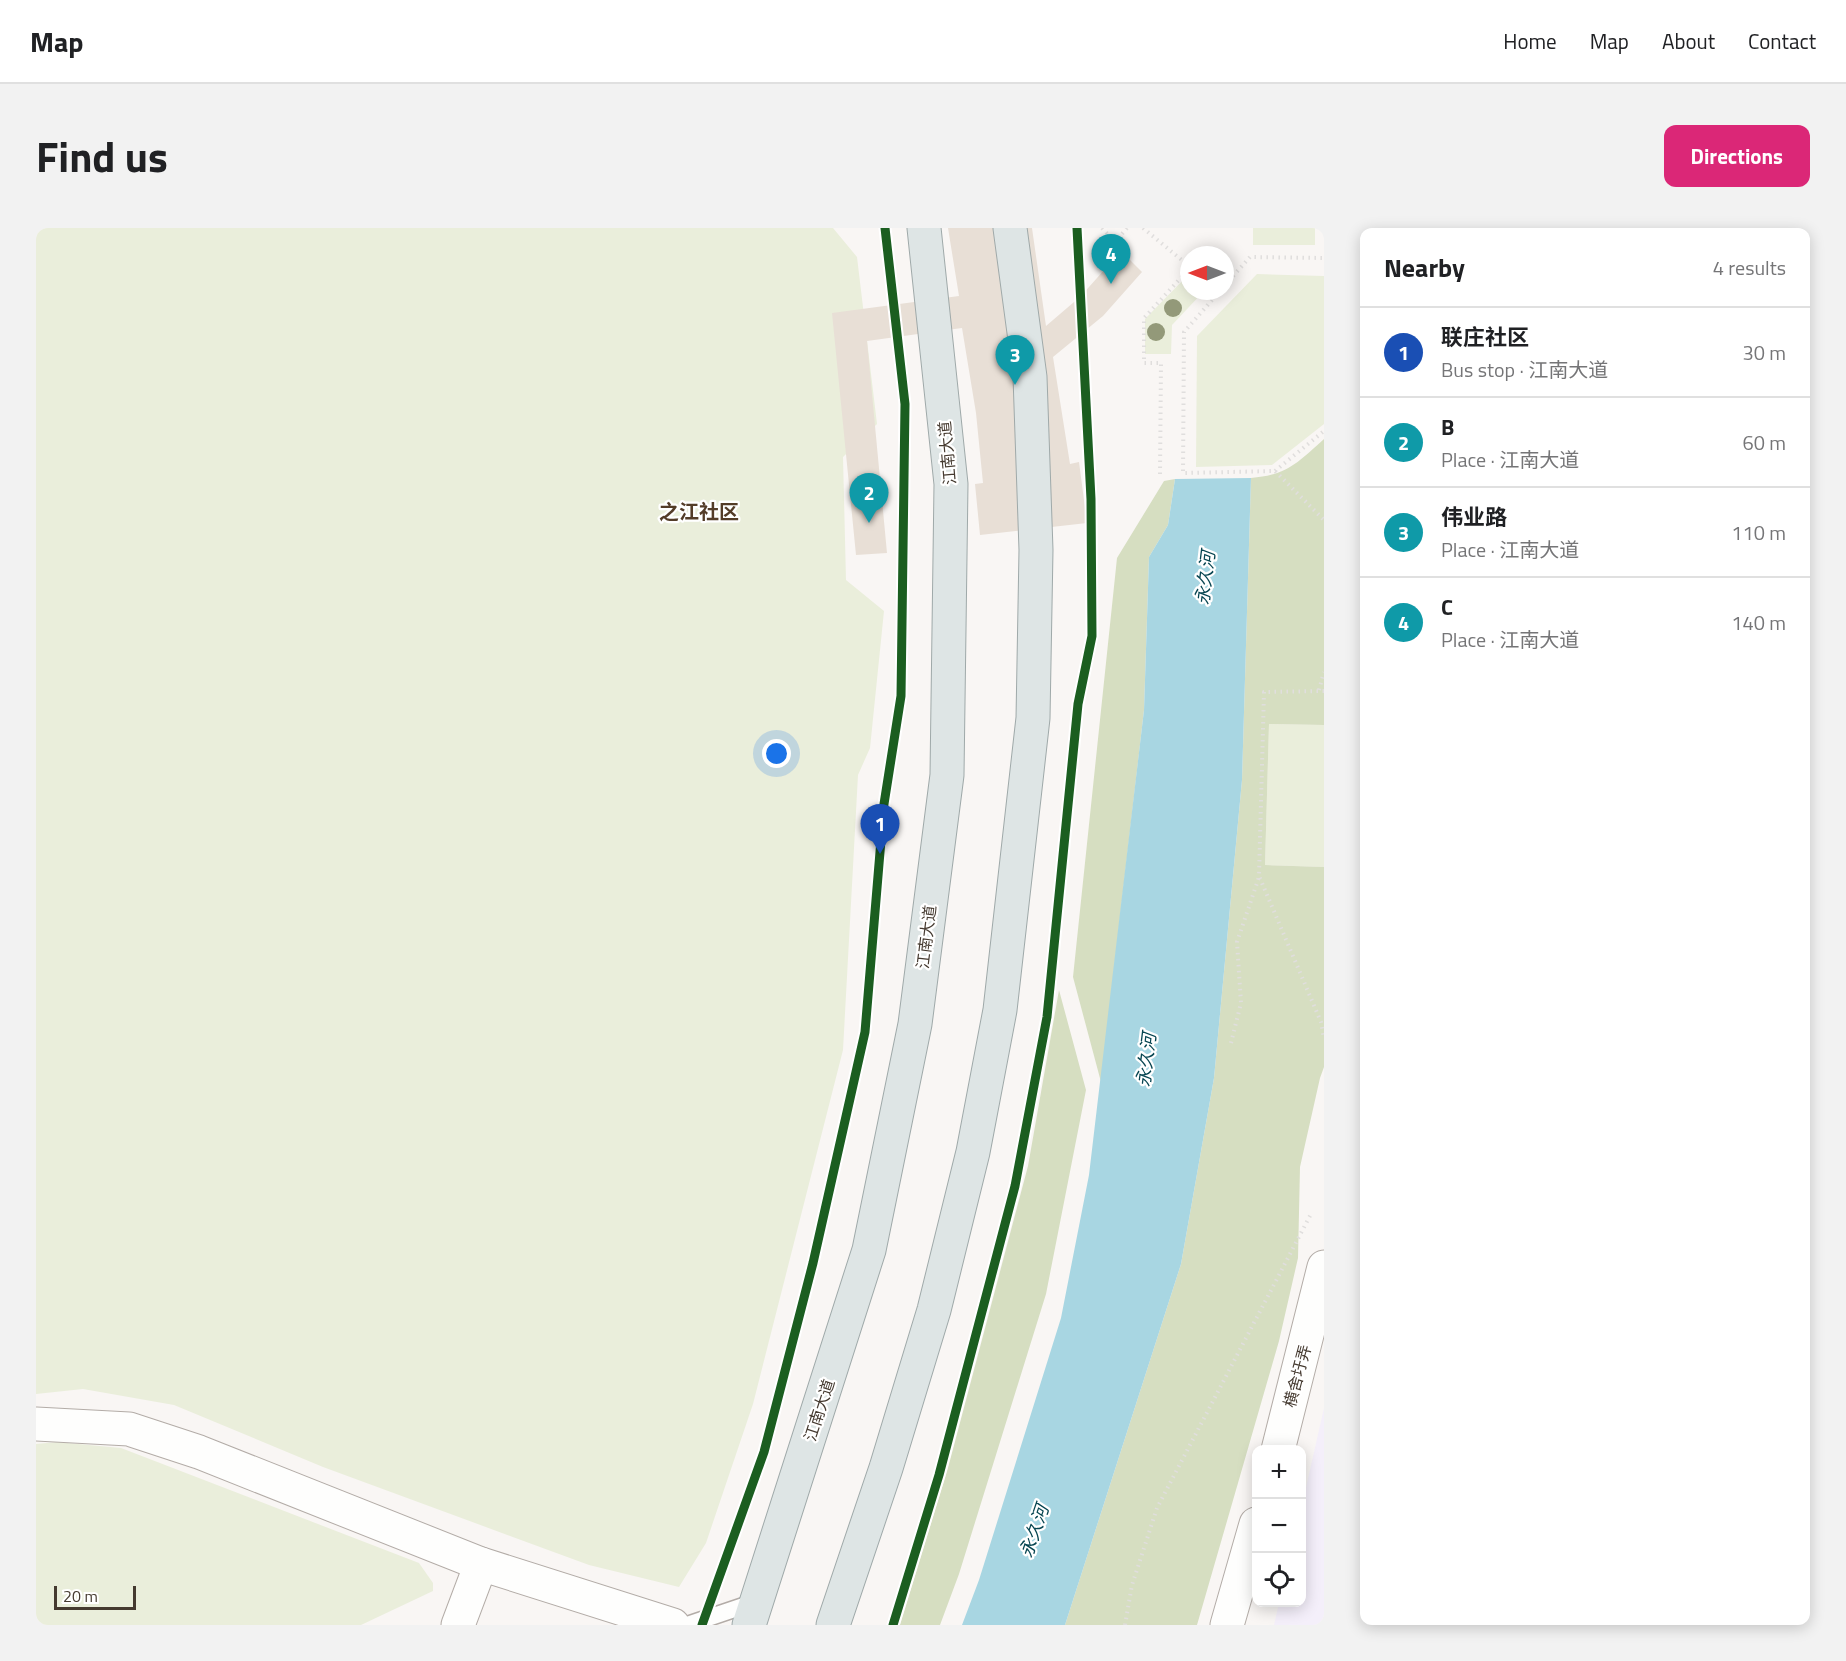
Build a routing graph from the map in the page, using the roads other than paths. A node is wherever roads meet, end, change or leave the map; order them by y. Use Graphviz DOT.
graph roads {
  1 [pos="924,228"];
  2 [pos="1010,228"];
  3 [pos="1324,1268"];
  4 [pos="36,1424"];
  5 [pos="1279,1445"];
  6 [pos="1252,1541"];
  7 [pos="481,1564"];
  8 [pos="754,1613"];
  9 [pos="609,1615"];
  10 [pos="458,1625"];
  11 [pos="673,1625"];
  12 [pos="687,1625"];
  13 [pos="833,1625"];
  14 [pos="1227,1625"];
  1 -- 8 [label="main road, 江南大道"];
  2 -- 13 [label="main road"];
  3 -- 5 [label="street, 横舍圩弄"];
  4 -- 7 [label="street"];
  6 -- 14 [label="street"];
  7 -- 9 [label="street"];
  7 -- 10 [label="street"];
  8 -- 12 [label="lane"];
  9 -- 11 [label="street"];
}
